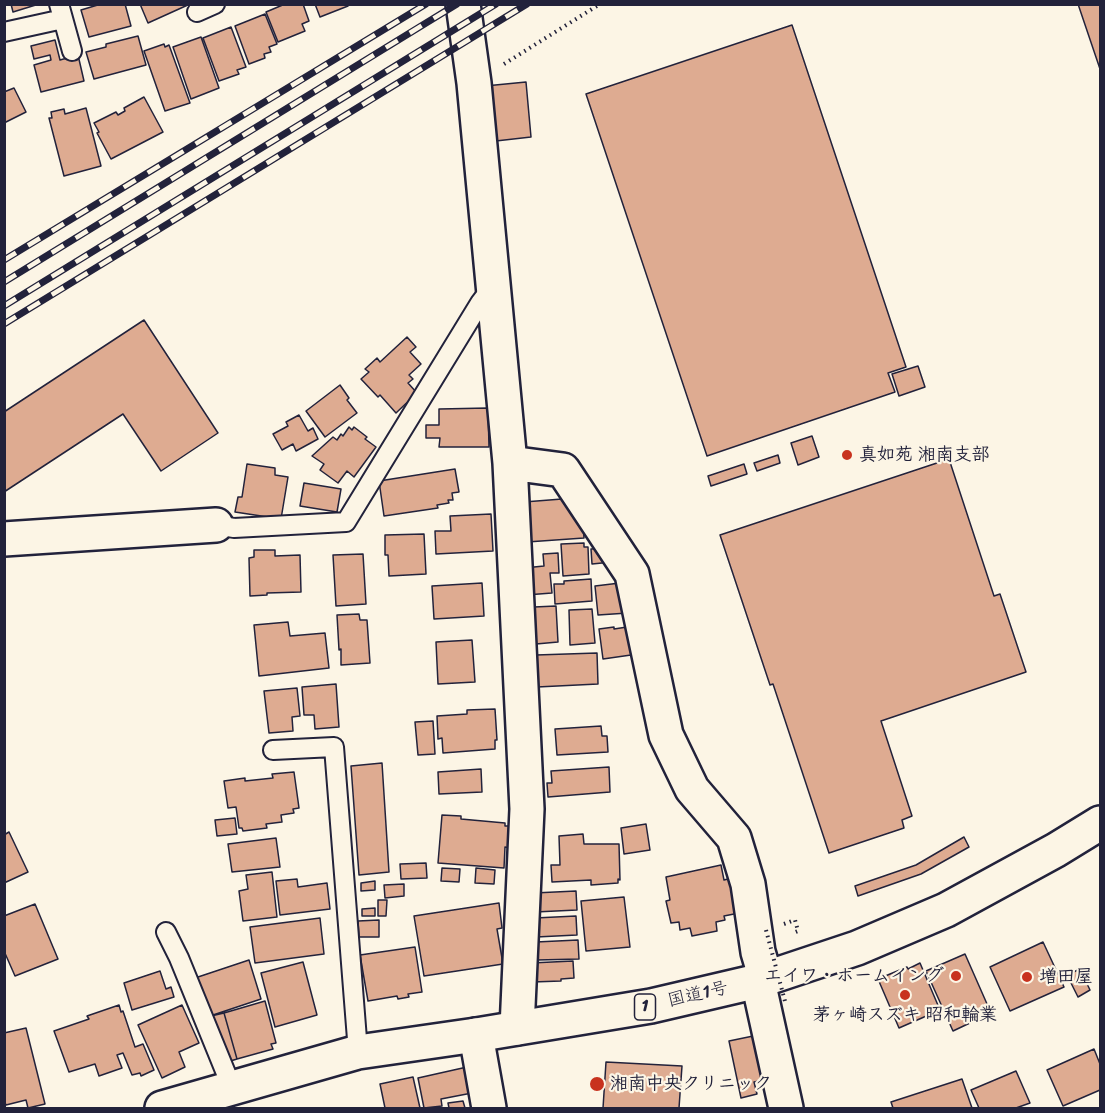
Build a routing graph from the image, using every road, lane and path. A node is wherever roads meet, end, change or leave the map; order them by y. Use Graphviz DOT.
graph roads {
  1 [pos="215,4"];
  2 [pos="463,4"];
  3 [pos="600,4"];
  4 [pos="61,12"];
  5 [pos="197,12"];
  6 [pos="4,32"];
  7 [pos="72,51"];
  8 [pos="474,83"];
  9 [pos="493,286"];
  10 [pos="510,463"];
  11 [pos="216,525"];
  12 [pos="4,539"];
  13 [pos="273,750"];
  14 [pos="1101,824"];
  15 [pos="766,930"];
  16 [pos="166,932"];
  17 [pos="762,980"];
  18 [pos="786,1005"];
  19 [pos="518,1028"];
  20 [pos="476,1035"];
  21 [pos="358,1052"];
  22 [pos="232,1088"];
  23 [pos="162,1108"];
  24 [pos="489,1108"];
  25 [pos="786,1108"];
  1 -- 5 [label="lane"];
  2 -- 8 [label="main road"];
  3 -- 8 [label="path"];
  4 -- 6 [label="lane"];
  4 -- 7 [label="lane"];
  8 -- 9 [label="main road"];
  9 -- 10 [label="main road"];
  9 -- 11 [label="lane"];
  10 -- 17 [label="main road"];
  10 -- 19 [label="main road"];
  11 -- 12 [label="main road"];
  13 -- 21 [label="lane"];
  14 -- 17 [label="main road, 国道1号 / 1"];
  15 -- 18 [label="path, bridge"];
  16 -- 22 [label="lane"];
  17 -- 19 [label="main road, 国道1号 / 1"];
  17 -- 25 [label="main road"];
  19 -- 20 [label="main road, 国道1号 / 1"];
  20 -- 21 [label="main road, 国道1号 / 1"];
  20 -- 24 [label="main road"];
  21 -- 22 [label="main road, 国道1号 / 1"];
  22 -- 23 [label="main road, 国道1号 / 1"];
}
